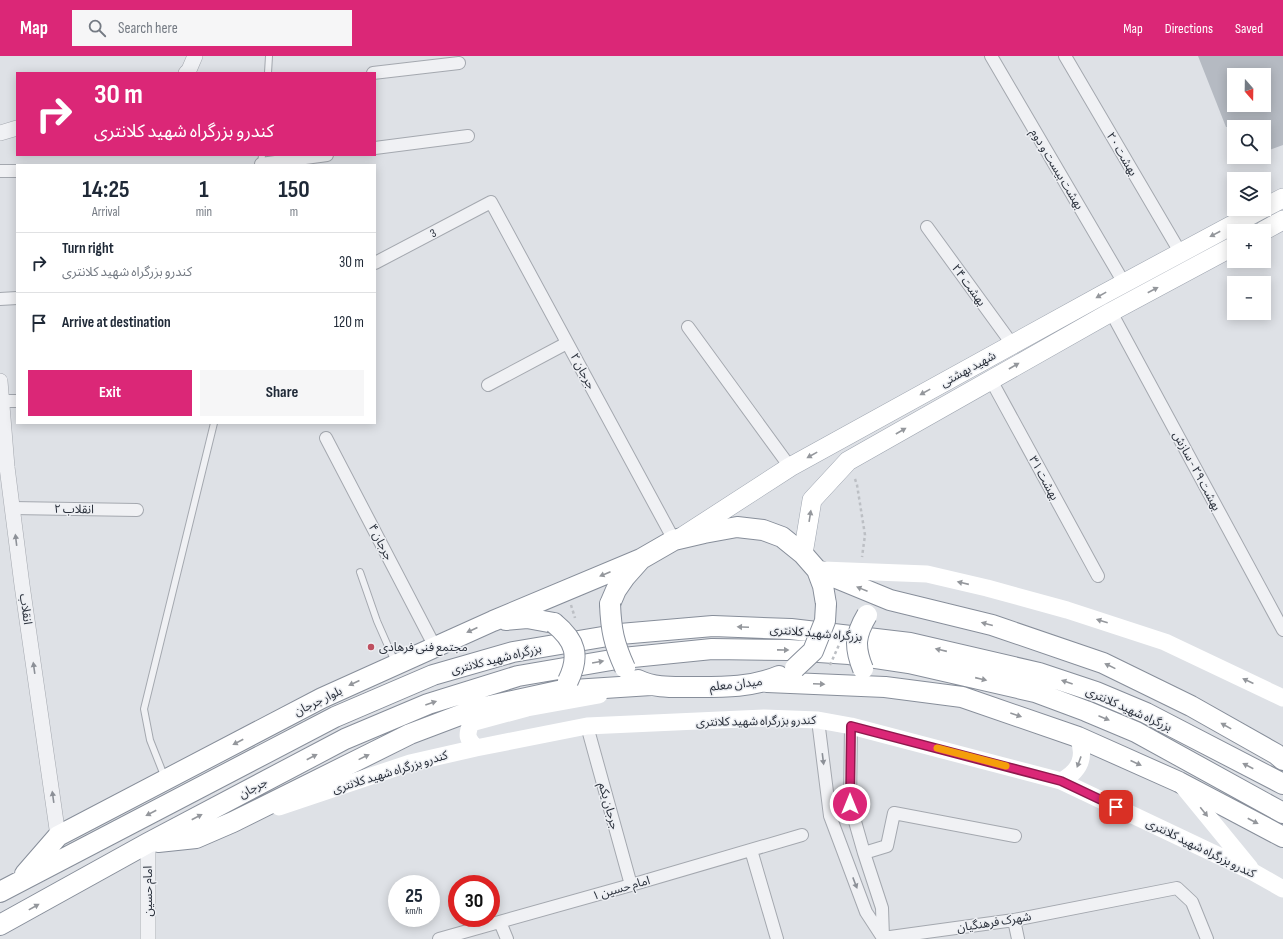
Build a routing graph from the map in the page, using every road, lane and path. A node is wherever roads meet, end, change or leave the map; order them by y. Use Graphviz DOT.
graph roads {
  1 [pos="195,56"];
  2 [pos="269,56"];
  3 [pos="990,56"];
  4 [pos="1064,56"];
  5 [pos="459,63"];
  6 [pos="187,72"];
  7 [pos="268,72"];
  8 [pos="376,73"];
  9 [pos="16,128"];
  10 [pos="0,133"];
  11 [pos="468,136"];
  12 [pos="376,148"];
  13 [pos="316,156"];
  14 [pos="261,161"];
  15 [pos="0,171"];
  16 [pos="16,171"];
  17 [pos="1283,198"];
  18 [pos="491,202"];
  19 [pos="1271,204"];
  20 [pos="1248,216"];
  21 [pos="1283,220"];
  22 [pos="927,227"];
  23 [pos="1271,227"];
  24 [pos="1227,250"];
  25 [pos="1180,252"];
  26 [pos="376,262"];
  27 [pos="1124,283"];
  28 [pos="16,298"];
  29 [pos="0,299"];
  30 [pos="1111,312"];
  31 [pos="688,327"];
  32 [pos="567,342"];
  33 [pos="1012,344"];
  34 [pos="991,380"];
  35 [pos="0,381"];
  36 [pos="488,384"];
  37 [pos="2,401"];
  38 [pos="16,401"];
  39 [pos="214,424"];
  40 [pos="326,438"];
  41 [pos="848,461"];
  42 [pos="4,467"];
  43 [pos="790,467"];
  44 [pos="12,508"];
  45 [pos="137,510"];
  46 [pos="677,540"];
  47 [pos="803,554"];
  48 [pos="641,559"];
  49 [pos="817,570"];
  50 [pos="360,572"];
  51 [pos="861,572"];
  52 [pos="1098,576"];
  53 [pos="566,590"];
  54 [pos="890,600"];
  55 [pos="576,619"];
  56 [pos="493,621"];
  57 [pos="1283,630"];
  58 [pos="435,647"];
  59 [pos="396,664"];
  60 [pos="518,676"];
  61 [pos="766,682"];
  62 [pos="644,685"];
  63 [pos="563,686"];
  64 [pos="884,687"];
  65 [pos="1283,698"];
  66 [pos="335,717"];
  67 [pos="818,720"];
  68 [pos="587,726"];
  69 [pos="851,726"];
  70 [pos="1078,737"];
  71 [pos="476,748"];
  72 [pos="1283,760"];
  73 [pos="166,780"];
  74 [pos="1061,781"];
  75 [pos="1179,782"];
  76 [pos="1283,784"];
  77 [pos="1283,813"];
  78 [pos="233,822"];
  79 [pos="802,835"];
  80 [pos="58,836"];
  81 [pos="1015,836"];
  82 [pos="1283,837"];
  83 [pos="148,843"];
  84 [pos="751,850"];
  85 [pos="864,853"];
  86 [pos="1253,872"];
  87 [pos="19,882"];
  88 [pos="631,885"];
  89 [pos="1283,889"];
  90 [pos="0,892"];
  91 [pos="1014,920"];
  92 [pos="500,922"];
  93 [pos="0,926"];
  94 [pos="482,927"];
  95 [pos="883,938"];
  96 [pos="148,939"];
  97 [pos="440,939"];
  98 [pos="507,939"];
  99 [pos="777,939"];
  100 [pos="1018,939"];
  101 [pos="1207,939"];
  1 -- 6 [label="street"];
  2 -- 7 [label="lane"];
  3 -- 27 [label="street, بهشت بیست و دوم"];
  4 -- 25 [label="street, بهشت ۲۰"];
  5 -- 8 [label="street"];
  9 -- 10 [label="street"];
  11 -- 12 [label="street"];
  13 -- 14 [label="street"];
  15 -- 16 [label="street"];
  17 -- 19 [label="main road, شهید بهشتی"];
  18 -- 26 [label="street, 3"];
  18 -- 32 [label="street, جرجان ۲"];
  20 -- 25 [label="main road, شهید بهشتی, one-way"];
  21 -- 23 [label="main road"];
  22 -- 33 [label="street, بهشت ۲۴"];
  30 -- 24 [label="main road, شهید بهشتی, one-way"];
  25 -- 27 [label="main road, شهید بهشتی"];
  27 -- 33 [label="main road, شهید بهشتی, one-way"];
  28 -- 29 [label="street"];
  34 -- 30 [label="main road, شهید بهشتی, one-way"];
  30 -- 57 [label="street, بهشت ۲۹ - سازش"];
  31 -- 43 [label="street"];
  32 -- 36 [label="street"];
  32 -- 46 [label="street, جرجان ۲"];
  33 -- 43 [label="main road, شهید بهشتی, one-way"];
  41 -- 34 [label="main road, شهید بهشتی, one-way"];
  34 -- 52 [label="street, بهشت ۳۱"];
  35 -- 37 [label="street, انقلاب"];
  37 -- 38 [label="street"];
  37 -- 42 [label="street, انقلاب"];
  39 -- 73 [label="lane"];
  40 -- 58 [label="street, ۴ جرجان"];
  47 -- 41 [label="main road, شهید بهشتی, one-way"];
  41 -- 51 [label="path"];
  42 -- 44 [label="street, انقلاب"];
  43 -- 46 [label="main road, شهید بهشتی"];
  44 -- 45 [label="street, ۲ انقلاب"];
  80 -- 44 [label="street, انقلاب, one-way"];
  46 -- 47 [label="highway, میدان معلم"];
  46 -- 48 [label="highway, میدان معلم"];
  47 -- 49 [label="highway, میدان معلم"];
  48 -- 53 [label="highway, بلوار جرجان, one-way"];
  48 -- 62 [label="highway, میدان معلم, bridge"];
  49 -- 51 [label="main road"];
  54 -- 49 [label="highway, one-way"];
  49 -- 61 [label="highway, میدان معلم, bridge"];
  50 -- 59 [label="lane"];
  65 -- 51 [label="main road, one-way"];
  53 -- 55 [label="path"];
  53 -- 56 [label="highway, بلوار جرجان"];
  54 -- 64 [label="highway, bridge"];
  72 -- 54 [label="highway, one-way"];
  56 -- 58 [label="highway, بلوار جرجان, one-way"];
  56 -- 63 [label="highway, bridge"];
  58 -- 59 [label="highway, بلوار جرجان"];
  59 -- 73 [label="highway, بلوار جرجان, one-way"];
  60 -- 77 [label="highway, بزرگراه شهید کلانتری, one-way"];
  83 -- 60 [label="highway, جرجان, one-way"];
  61 -- 62 [label="highway, میدان معلم"];
  61 -- 64 [label="highway, one-way"];
  62 -- 63 [label="highway"];
  62 -- 71 [label="main road"];
  78 -- 63 [label="highway, one-way"];
  64 -- 70 [label="highway, one-way"];
  76 -- 66 [label="highway, بزرگراه شهید کلانتری, one-way"];
  66 -- 87 [label="highway, جرجان, one-way"];
  67 -- 68 [label="main road, کندرو بزرگراه شهید کلانتری"];
  67 -- 69 [label="main road, کندرو بزرگراه شهید کلانتری"];
  67 -- 95 [label="street, one-way"];
  68 -- 71 [label="main road, کندرو بزرگراه شهید کلانتری"];
  68 -- 88 [label="street, جرجان یکم"];
  69 -- 74 [label="main road, کندرو بزرگراه شهید کلانتری"];
  69 -- 85 [label="street"];
  70 -- 74 [label="main road, one-way"];
  70 -- 75 [label="highway, one-way"];
  71 -- 78 [label="main road, کندرو بزرگراه شهید کلانتری"];
  73 -- 80 [label="highway, بلوار جرجان"];
  74 -- 86 [label="main road, کندرو بزرگراه شهید کلانتری"];
  75 -- 82 [label="highway, one-way"];
  75 -- 86 [label="main road, one-way"];
  78 -- 83 [label="highway"];
  79 -- 84 [label="street, امام حسین ۱"];
  80 -- 87 [label="highway, بلوار جرجان"];
  81 -- 85 [label="street"];
  93 -- 83 [label="highway, جرجان, one-way"];
  83 -- 96 [label="street, امام حسین"];
  84 -- 88 [label="street, امام حسین ۱"];
  84 -- 99 [label="street"];
  85 -- 95 [label="street"];
  86 -- 89 [label="main road, کندرو بزرگراه شهید کلانتری"];
  87 -- 90 [label="highway, جرجان"];
  88 -- 92 [label="street, امام حسین ۱"];
  91 -- 95 [label="street, شهرک فرهنگیان"];
  91 -- 100 [label="street"];
  91 -- 101 [label="street, شهرک فرهنگیان"];
  92 -- 98 [label="street"];
  94 -- 97 [label="street, امام حسین ۱"];
}
